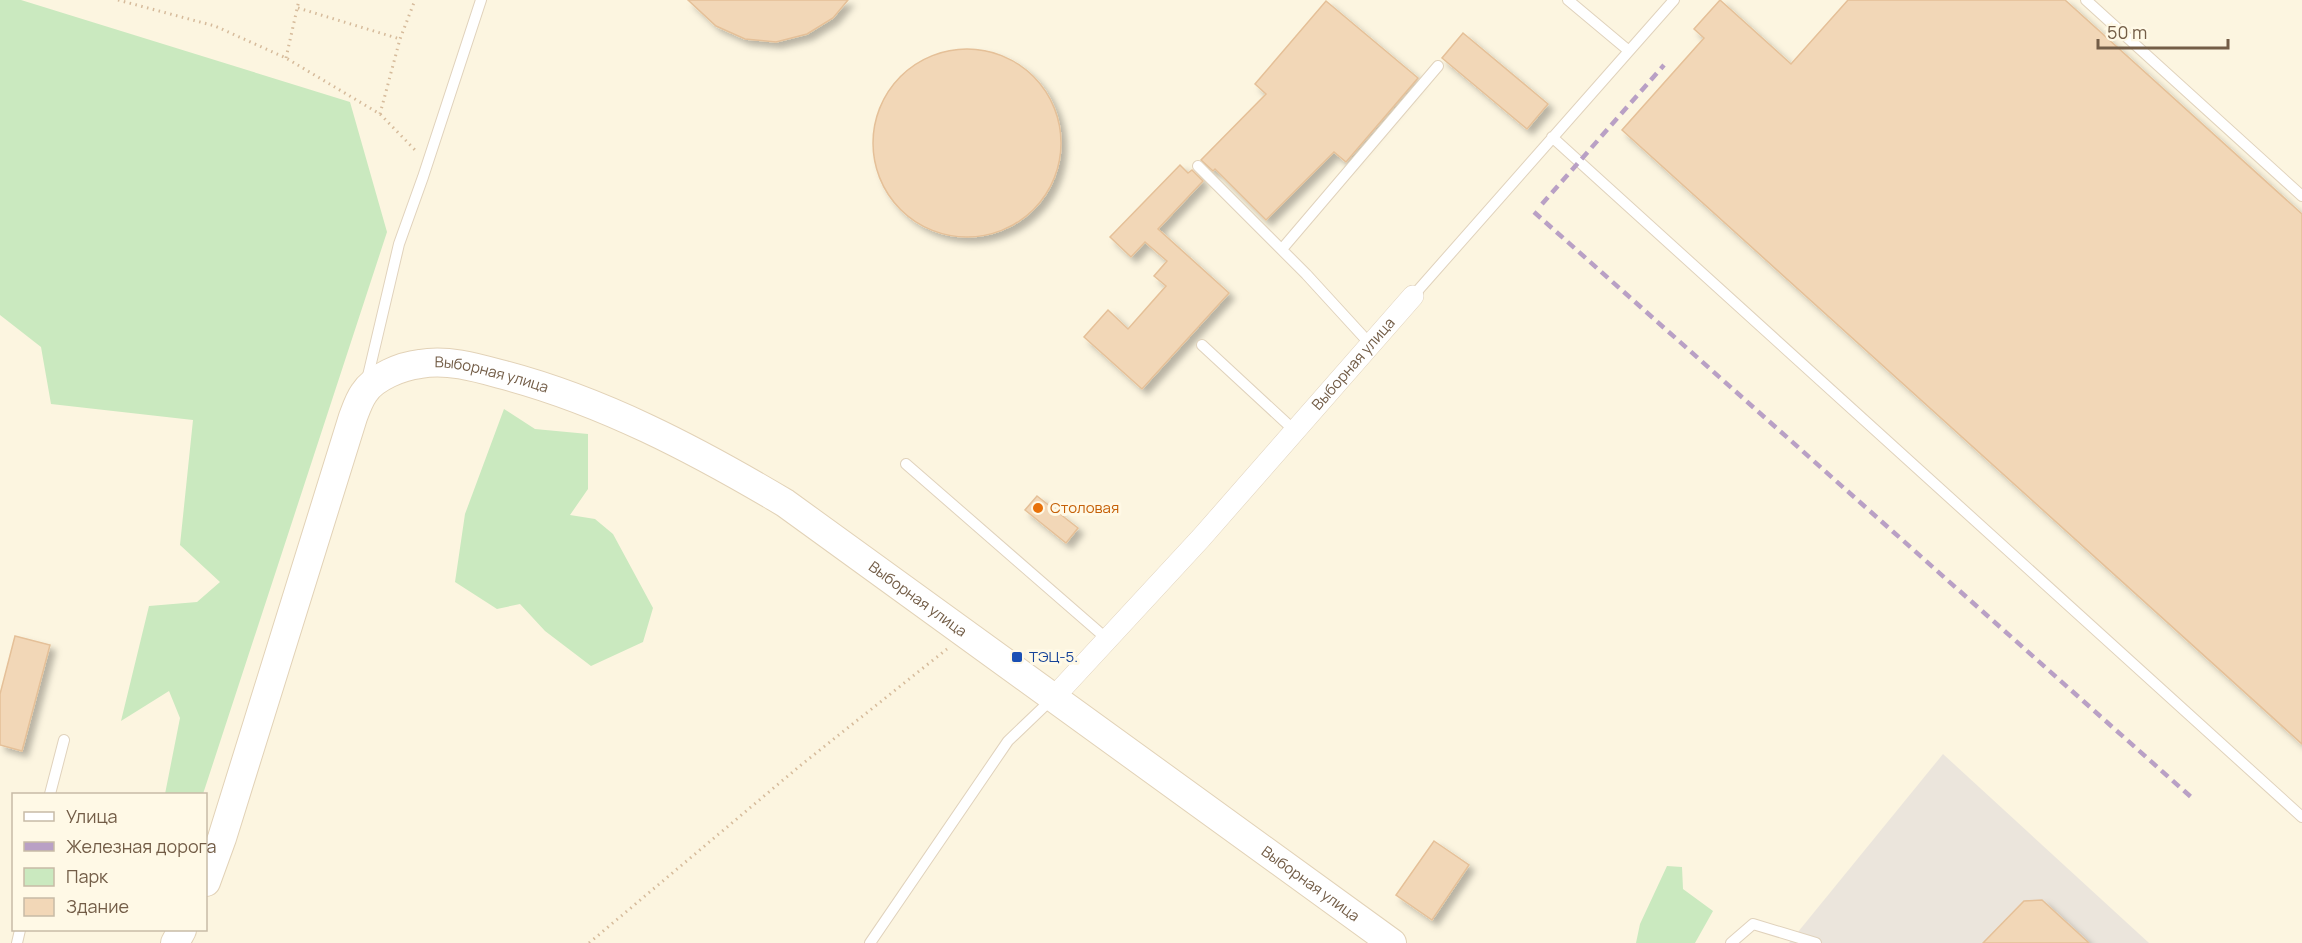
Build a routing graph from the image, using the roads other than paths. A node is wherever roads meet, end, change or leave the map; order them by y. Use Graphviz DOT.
graph roads {
  1 [pos="481,0"];
  2 [pos="1568,0"];
  3 [pos="1674,0"];
  4 [pos="2086,0"];
  5 [pos="1629,51"];
  6 [pos="1438,66"];
  7 [pos="1552,137"];
  8 [pos="1198,166"];
  9 [pos="2302,196"];
  10 [pos="1282,249"];
  11 [pos="1413,296"];
  12 [pos="1202,345"];
  13 [pos="1371,345"];
  14 [pos="365,392"];
  15 [pos="1295,431"];
  16 [pos="906,464"];
  17 [pos="1107,639"];
  18 [pos="1054,697"];
  19 [pos="64,740"];
  20 [pos="51,793"];
  21 [pos="2302,817"];
  22 [pos="207,876"];
  23 [pos="870,943"];
  24 [pos="1392,943"];
  25 [pos="1731,943"];
  26 [pos="1816,943"];
  1 -- 14 [label="lane"];
  2 -- 5 [label="lane"];
  3 -- 5 [label="lane"];
  4 -- 9 [label="lane"];
  5 -- 7 [label="lane"];
  6 -- 10 [label="lane"];
  7 -- 11 [label="lane"];
  7 -- 21 [label="lane"];
  8 -- 10 [label="lane"];
  10 -- 13 [label="lane"];
  11 -- 13 [label="street, Выборная улица"];
  12 -- 15 [label="lane"];
  13 -- 15 [label="street, Выборная улица"];
  14 -- 18 [label="main road, Выборная улица"];
  14 -- 22 [label="main road"];
  15 -- 17 [label="street, Выборная улица"];
  16 -- 17 [label="lane"];
  17 -- 18 [label="street, Выборная улица"];
  18 -- 23 [label="lane"];
  18 -- 24 [label="main road, Выборная улица"];
  19 -- 20 [label="lane"];
  25 -- 26 [label="lane"];
}
